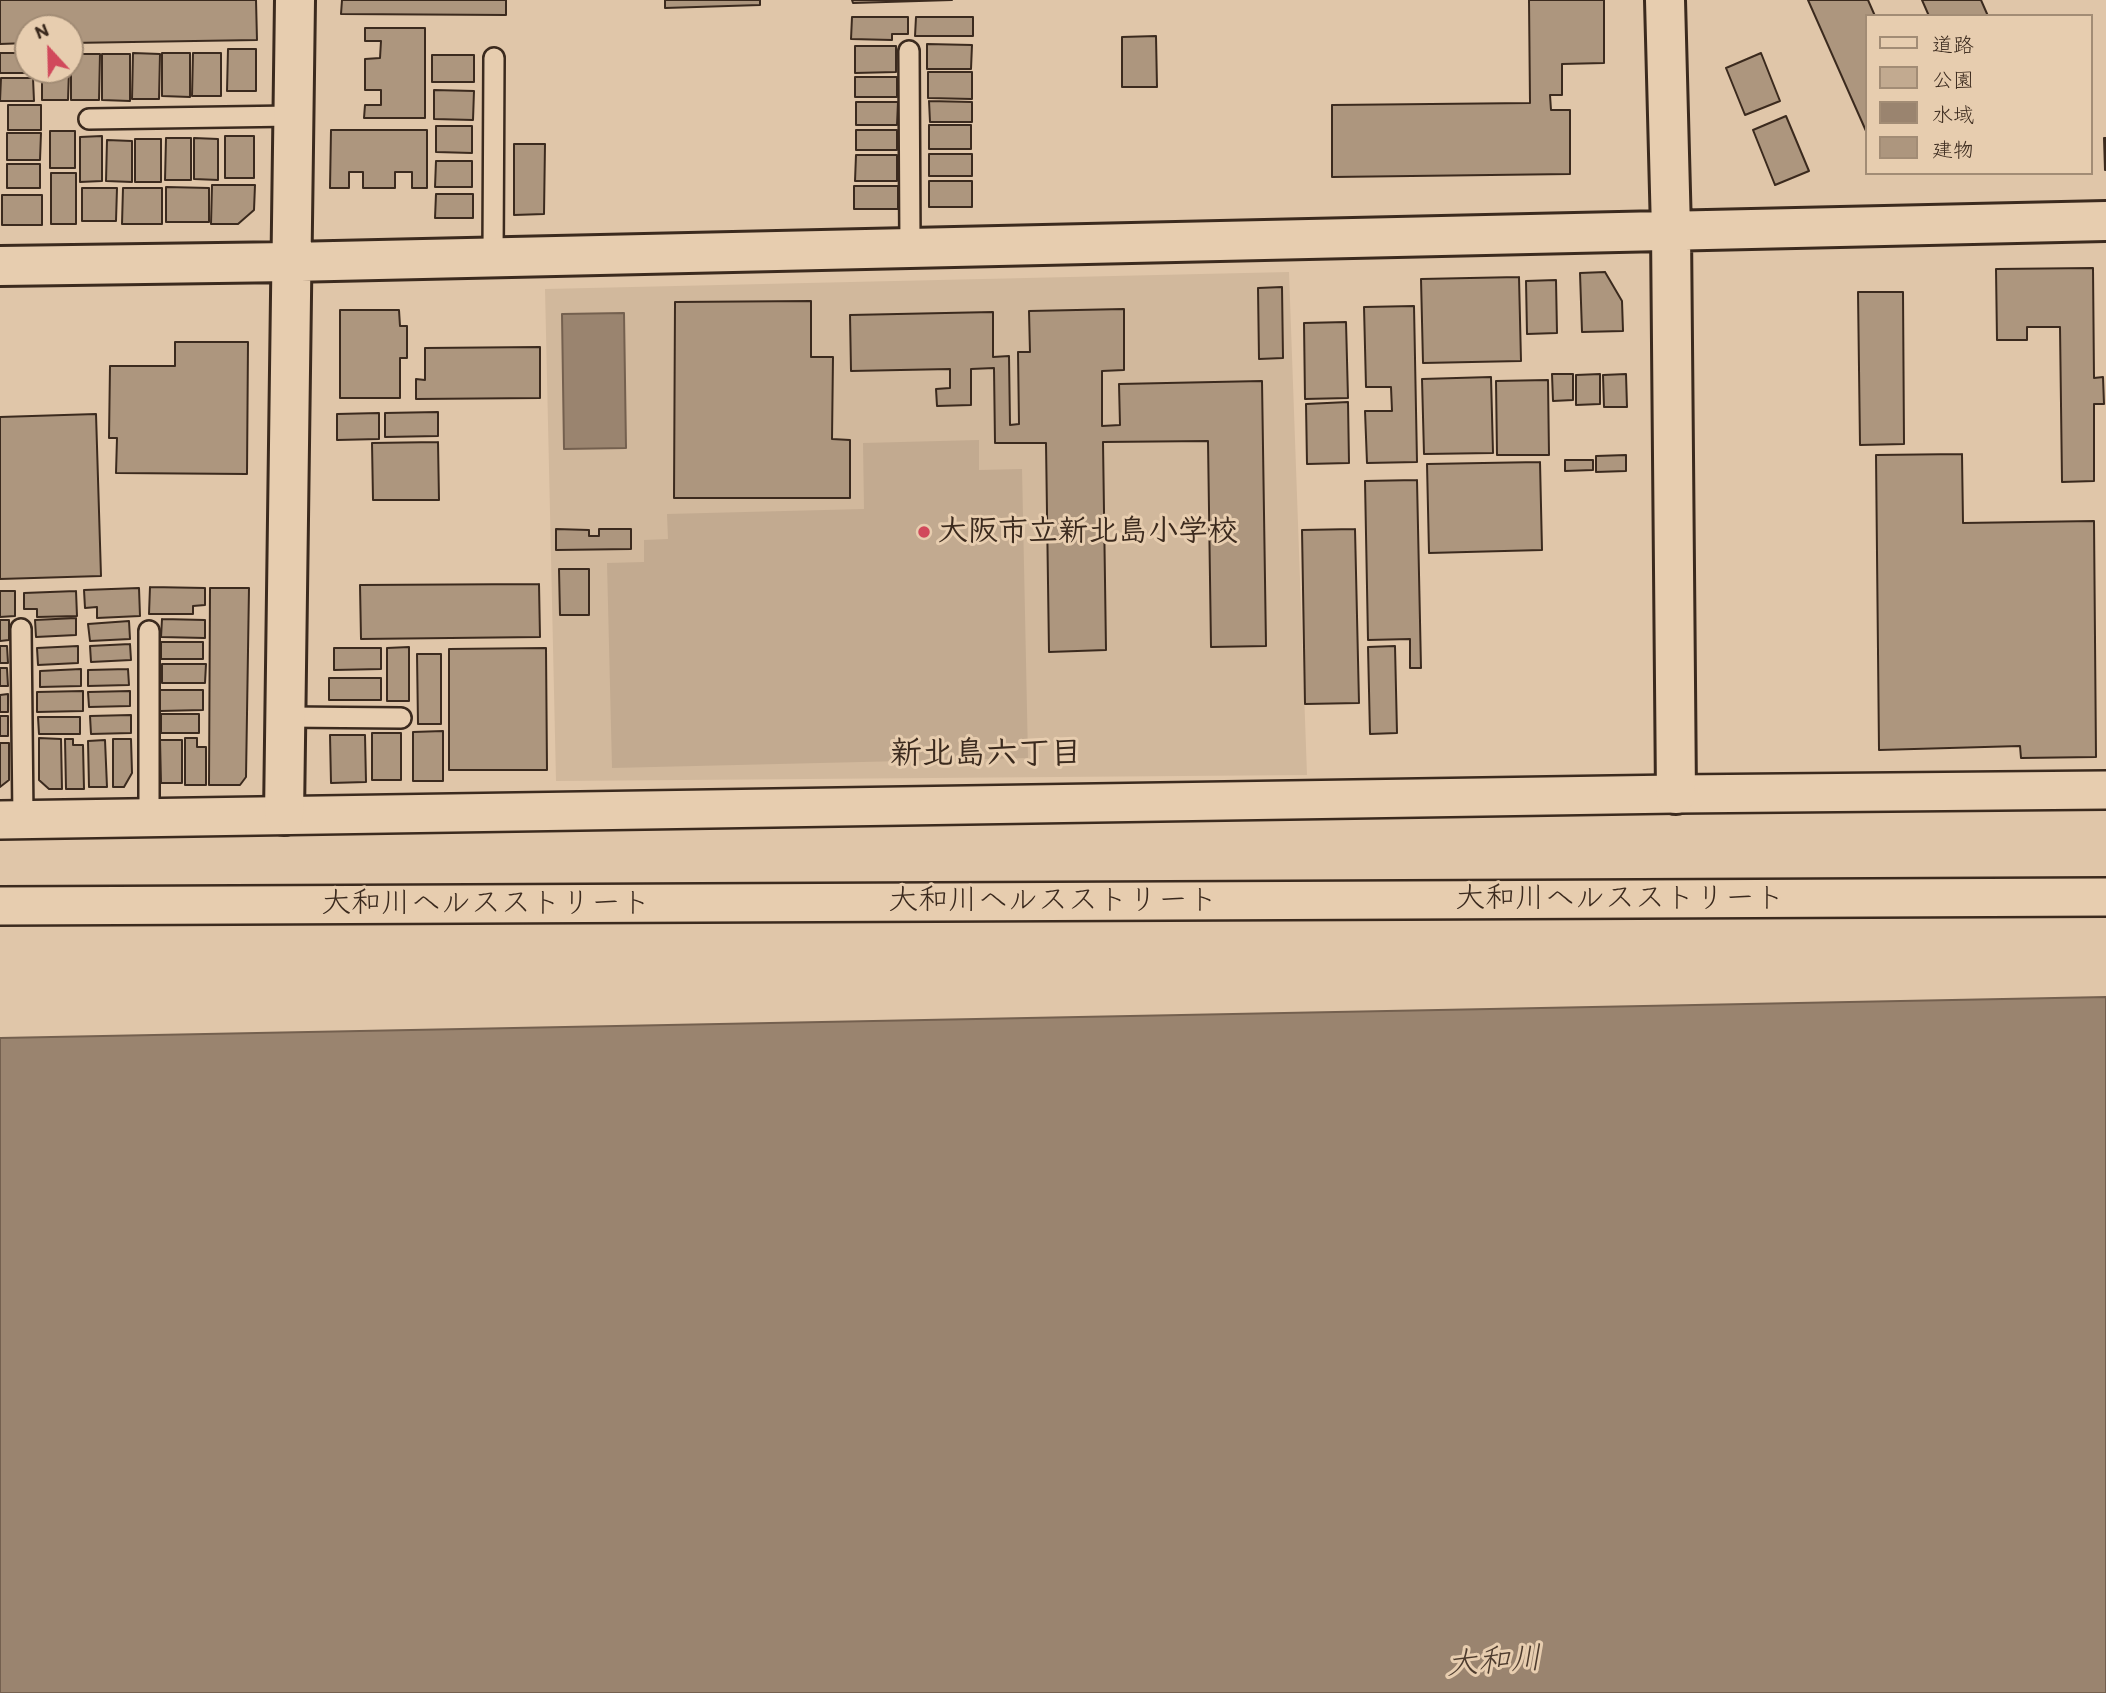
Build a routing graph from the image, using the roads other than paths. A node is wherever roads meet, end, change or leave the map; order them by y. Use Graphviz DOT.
graph roads {
  1 [pos="295,0"];
  2 [pos="1665,0"];
  3 [pos="909,51"];
  4 [pos="495,58"];
  5 [pos="293,116"];
  6 [pos="89,119"];
  7 [pos="2106,221"];
  8 [pos="1671,230"];
  9 [pos="910,247"];
  10 [pos="493,256"];
  11 [pos="290,262"];
  12 [pos="0,266"];
  13 [pos="21,629"];
  14 [pos="149,631"];
  15 [pos="286,717"];
  16 [pos="401,718"];
  17 [pos="2106,790"];
  18 [pos="1676,794"];
  19 [pos="284,815"];
  20 [pos="149,817"];
  21 [pos="12,819"];
  22 [pos="2106,897"];
  23 [pos="0,906"];
  1 -- 5 [label="street"];
  2 -- 8 [label="street"];
  3 -- 9 [label="lane"];
  4 -- 10 [label="lane"];
  5 -- 6 [label="lane"];
  5 -- 11 [label="street"];
  7 -- 8 [label="street"];
  8 -- 9 [label="street"];
  8 -- 18 [label="street"];
  9 -- 10 [label="street"];
  10 -- 11 [label="street"];
  11 -- 12 [label="street"];
  11 -- 15 [label="street"];
  13 -- 21 [label="lane"];
  14 -- 20 [label="lane"];
  15 -- 16 [label="lane"];
  15 -- 19 [label="street"];
  17 -- 18 [label="street"];
  18 -- 19 [label="street"];
  19 -- 20 [label="street"];
  20 -- 21 [label="street"];
  22 -- 23 [label="street, 大和川ヘルスストリート"];
}
